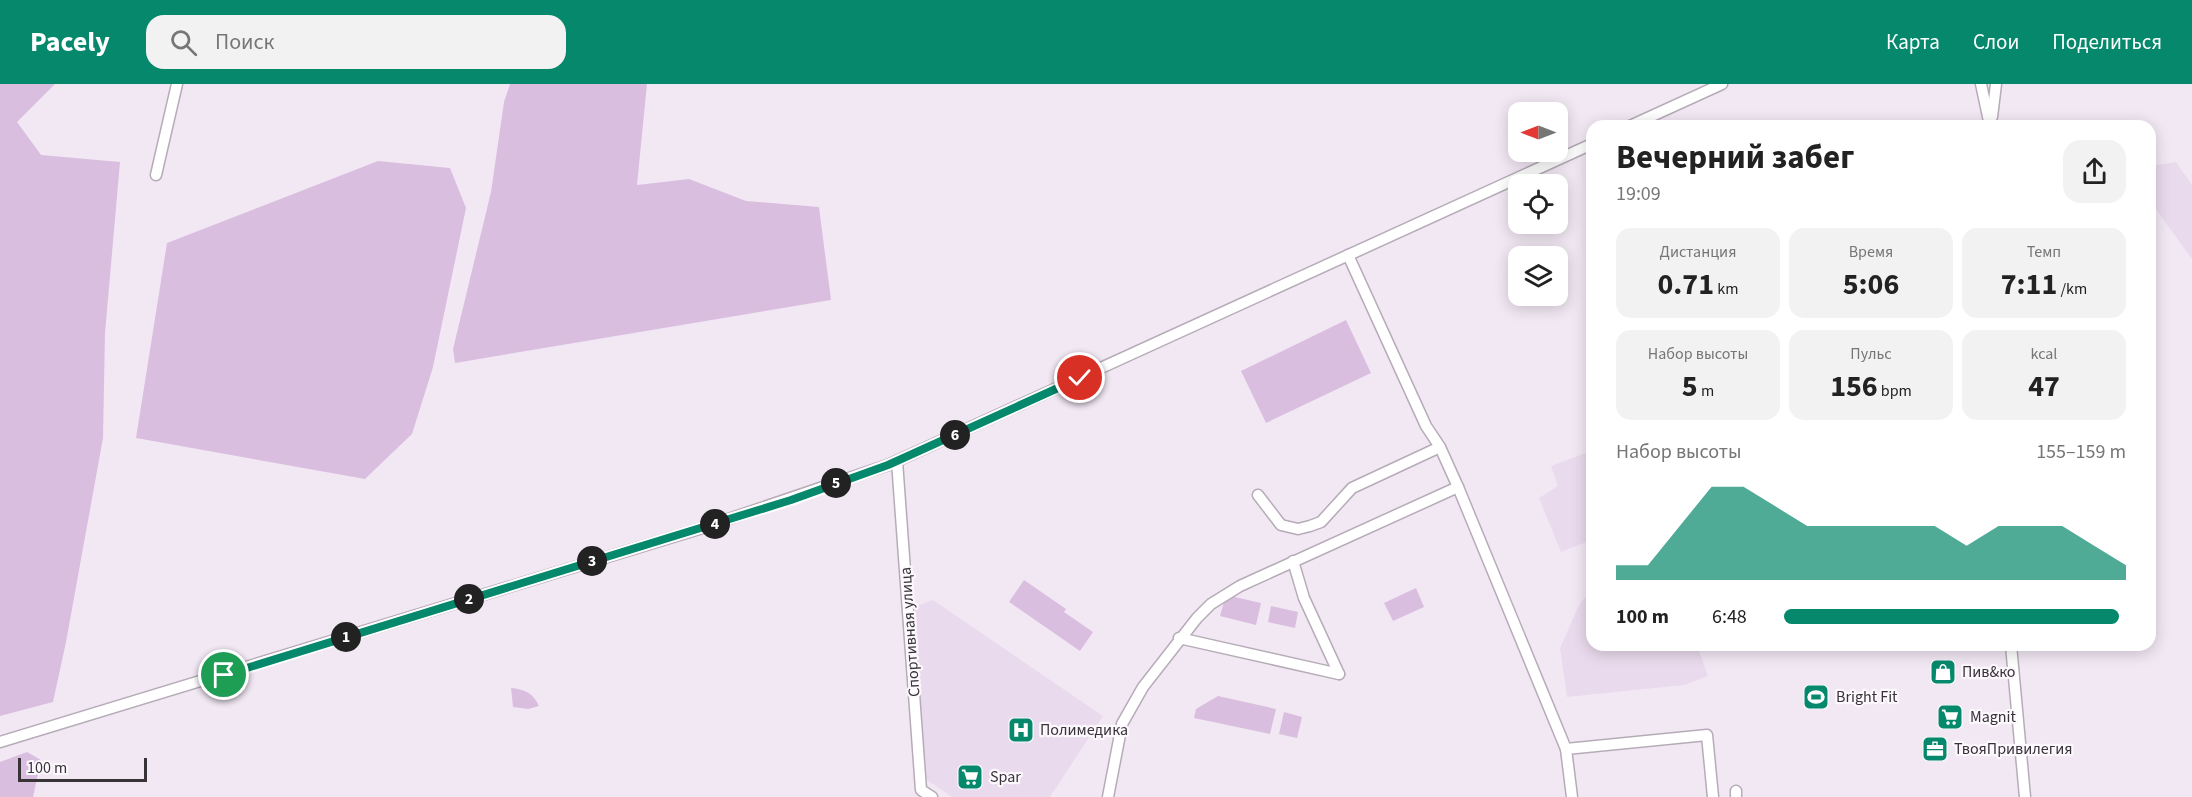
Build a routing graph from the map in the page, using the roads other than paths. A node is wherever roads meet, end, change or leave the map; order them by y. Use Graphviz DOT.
graph roads {
  1 [pos="177,84"];
  2 [pos="1722,84"];
  3 [pos="1981,84"];
  4 [pos="1996,84"];
  5 [pos="1643,120"];
  6 [pos="1989,120"];
  7 [pos="1991,120"];
  8 [pos="1586,147"];
  9 [pos="156,175"];
  10 [pos="1347,255"];
  11 [pos="1440,447"];
  12 [pos="897,461"];
  13 [pos="1458,487"];
  14 [pos="1258,495"];
  15 [pos="1293,561"];
  16 [pos="1179,638"];
  17 [pos="2012,651"];
  18 [pos="0,742"];
  19 [pos="1566,749"];
  20 [pos="922,794"];
  21 [pos="932,797"];
  22 [pos="1108,797"];
  23 [pos="1572,797"];
  24 [pos="1713,797"];
  25 [pos="2025,797"];
  1 -- 9 [label="street"];
  2 -- 5 [label="street"];
  3 -- 6 [label="street"];
  4 -- 7 [label="street"];
  8 -- 10 [label="street"];
  10 -- 11 [label="street"];
  10 -- 12 [label="street"];
  11 -- 13 [label="street"];
  11 -- 14 [label="street"];
  12 -- 18 [label="street"];
  12 -- 20 [label="street, Спортивная улица"];
  13 -- 15 [label="street"];
  13 -- 19 [label="street"];
  15 -- 16 [label="street"];
  15 -- 16 [label="street"];
  16 -- 22 [label="street"];
  17 -- 25 [label="street"];
  19 -- 23 [label="street"];
  19 -- 24 [label="street"];
  20 -- 21 [label="street, Спортивная улица"];
}
